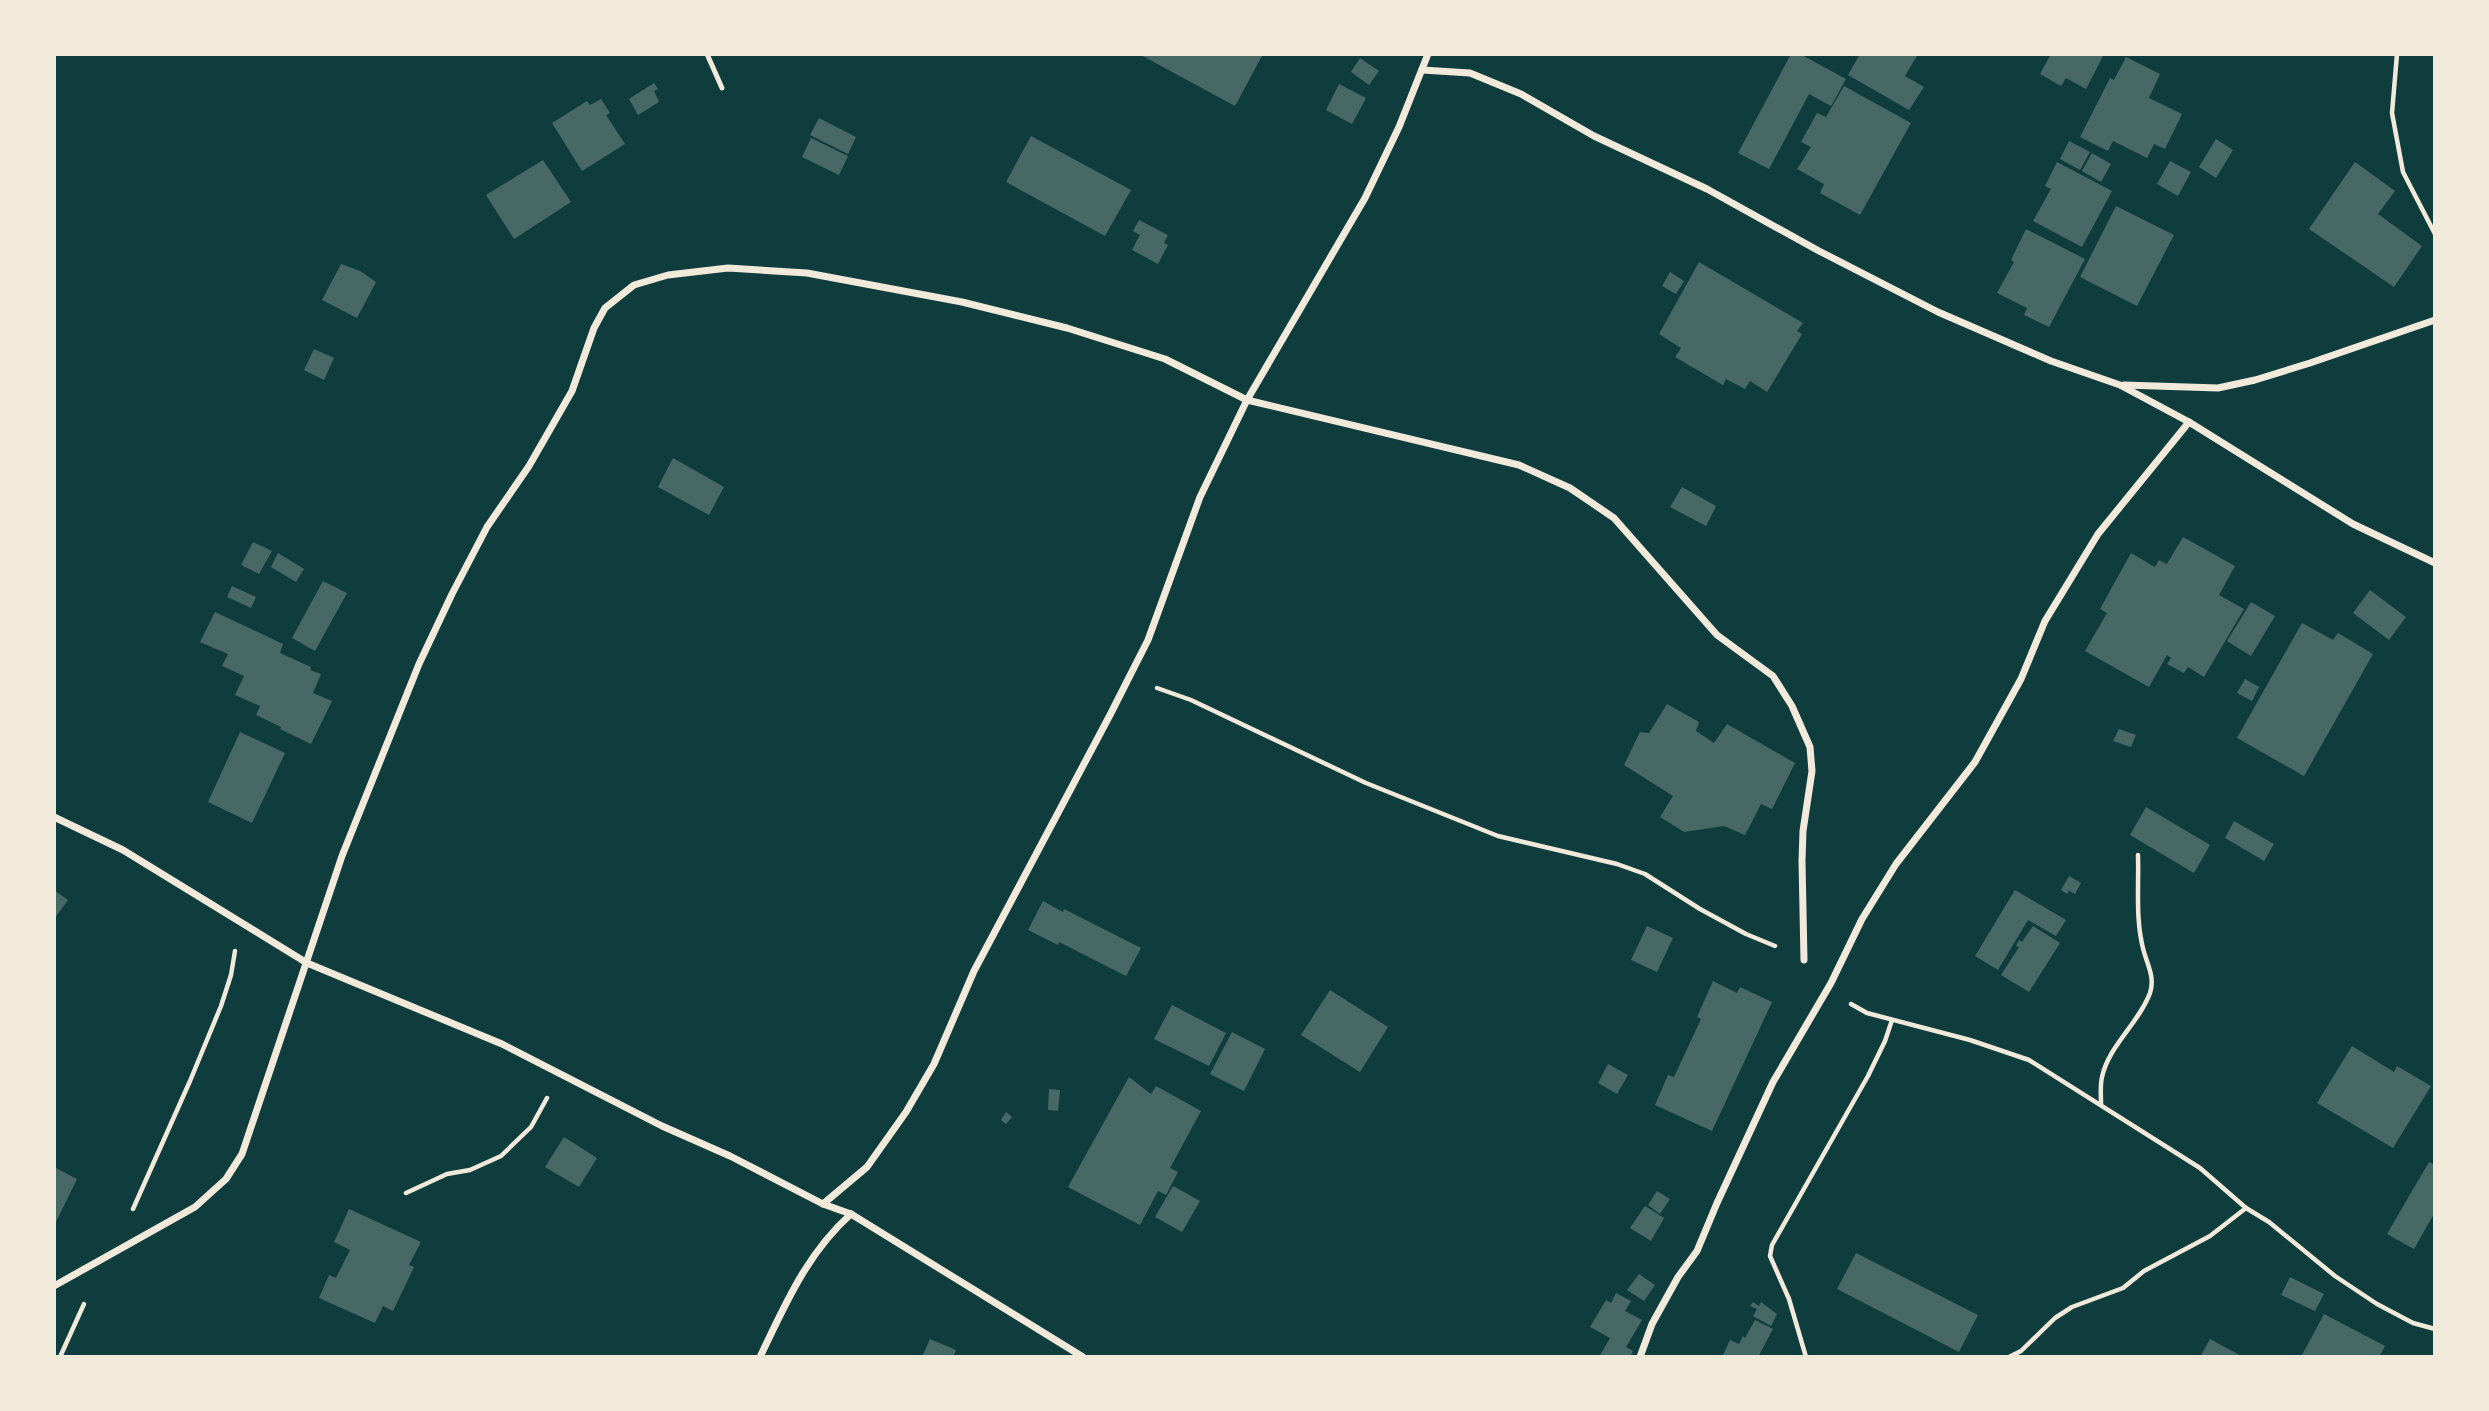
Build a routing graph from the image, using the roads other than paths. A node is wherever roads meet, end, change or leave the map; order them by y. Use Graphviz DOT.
graph roads {
  1 [pos="707,54"];
  2 [pos="1428,54"];
  3 [pos="1422,70"];
  4 [pos="722,88"];
  5 [pos="2435,320"];
  6 [pos="2120,385"];
  7 [pos="1248,400"];
  8 [pos="2189,422"];
  9 [pos="2435,563"];
  10 [pos="54,817"];
  11 [pos="1804,960"];
  12 [pos="307,963"];
  13 [pos="823,1204"];
  14 [pos="851,1213"];
  15 [pos="54,1286"];
  16 [pos="760,1357"];
  17 [pos="1083,1357"];
  18 [pos="1640,1357"];
  1 -- 4 [label="lane"];
  2 -- 3 [label="street"];
  3 -- 6 [label="street"];
  3 -- 7 [label="street"];
  5 -- 6 [label="street"];
  6 -- 8 [label="street"];
  7 -- 11 [label="street"];
  7 -- 12 [label="street"];
  7 -- 13 [label="street"];
  8 -- 9 [label="street"];
  8 -- 18 [label="street"];
  10 -- 12 [label="street"];
  12 -- 13 [label="street"];
  12 -- 15 [label="street"];
  13 -- 14 [label="street"];
  14 -- 16 [label="street"];
  14 -- 17 [label="street"];
}
